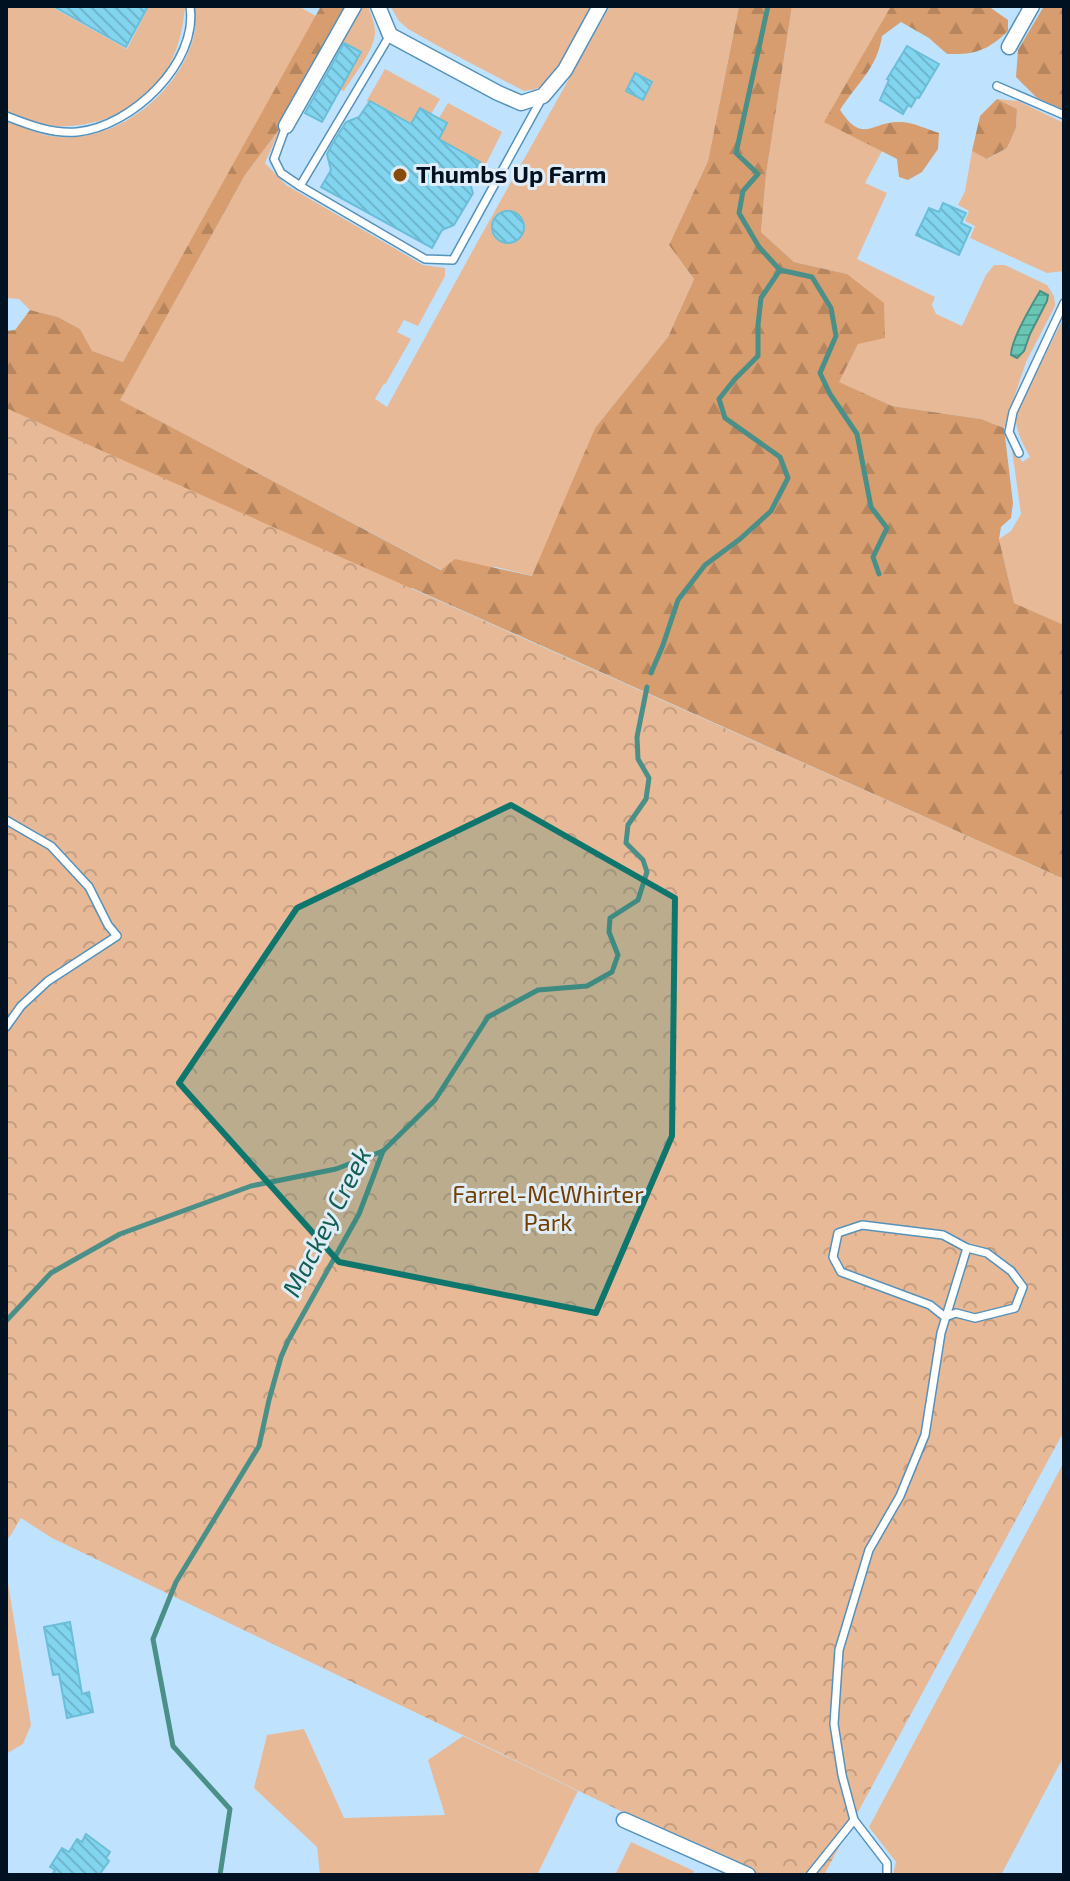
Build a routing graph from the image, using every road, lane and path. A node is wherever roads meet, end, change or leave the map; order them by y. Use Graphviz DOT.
graph roads {
  1 [pos="190,6"];
  2 [pos="354,6"];
  3 [pos="378,6"];
  4 [pos="600,6"];
  5 [pos="1032,6"];
  6 [pos="390,35"];
  7 [pos="1009,47"];
  8 [pos="997,86"];
  9 [pos="543,96"];
  10 [pos="1064,115"];
  11 [pos="6,116"];
  12 [pos="286,126"];
  13 [pos="300,186"];
  14 [pos="1064,303"];
  15 [pos="1019,453"];
  16 [pos="6,820"];
  17 [pos="6,1027"];
  18 [pos="967,1248"];
  19 [pos="945,1317"];
  20 [pos="624,1820"];
  21 [pos="854,1820"];
  22 [pos="748,1875"];
  23 [pos="810,1875"];
  24 [pos="887,1875"];
  1 -- 11 [label="lane"];
  2 -- 12 [label="street"];
  3 -- 6 [label="street"];
  4 -- 9 [label="street"];
  5 -- 7 [label="street"];
  6 -- 9 [label="street"];
  6 -- 13 [label="lane"];
  8 -- 10 [label="lane"];
  9 -- 13 [label="lane"];
  12 -- 13 [label="lane"];
  14 -- 15 [label="lane"];
  16 -- 17 [label="lane"];
  18 -- 19 [label="lane"];
  18 -- 19 [label="lane"];
  18 -- 19 [label="lane"];
  19 -- 21 [label="lane"];
  20 -- 22 [label="street"];
  21 -- 23 [label="lane"];
  21 -- 24 [label="lane"];
}
